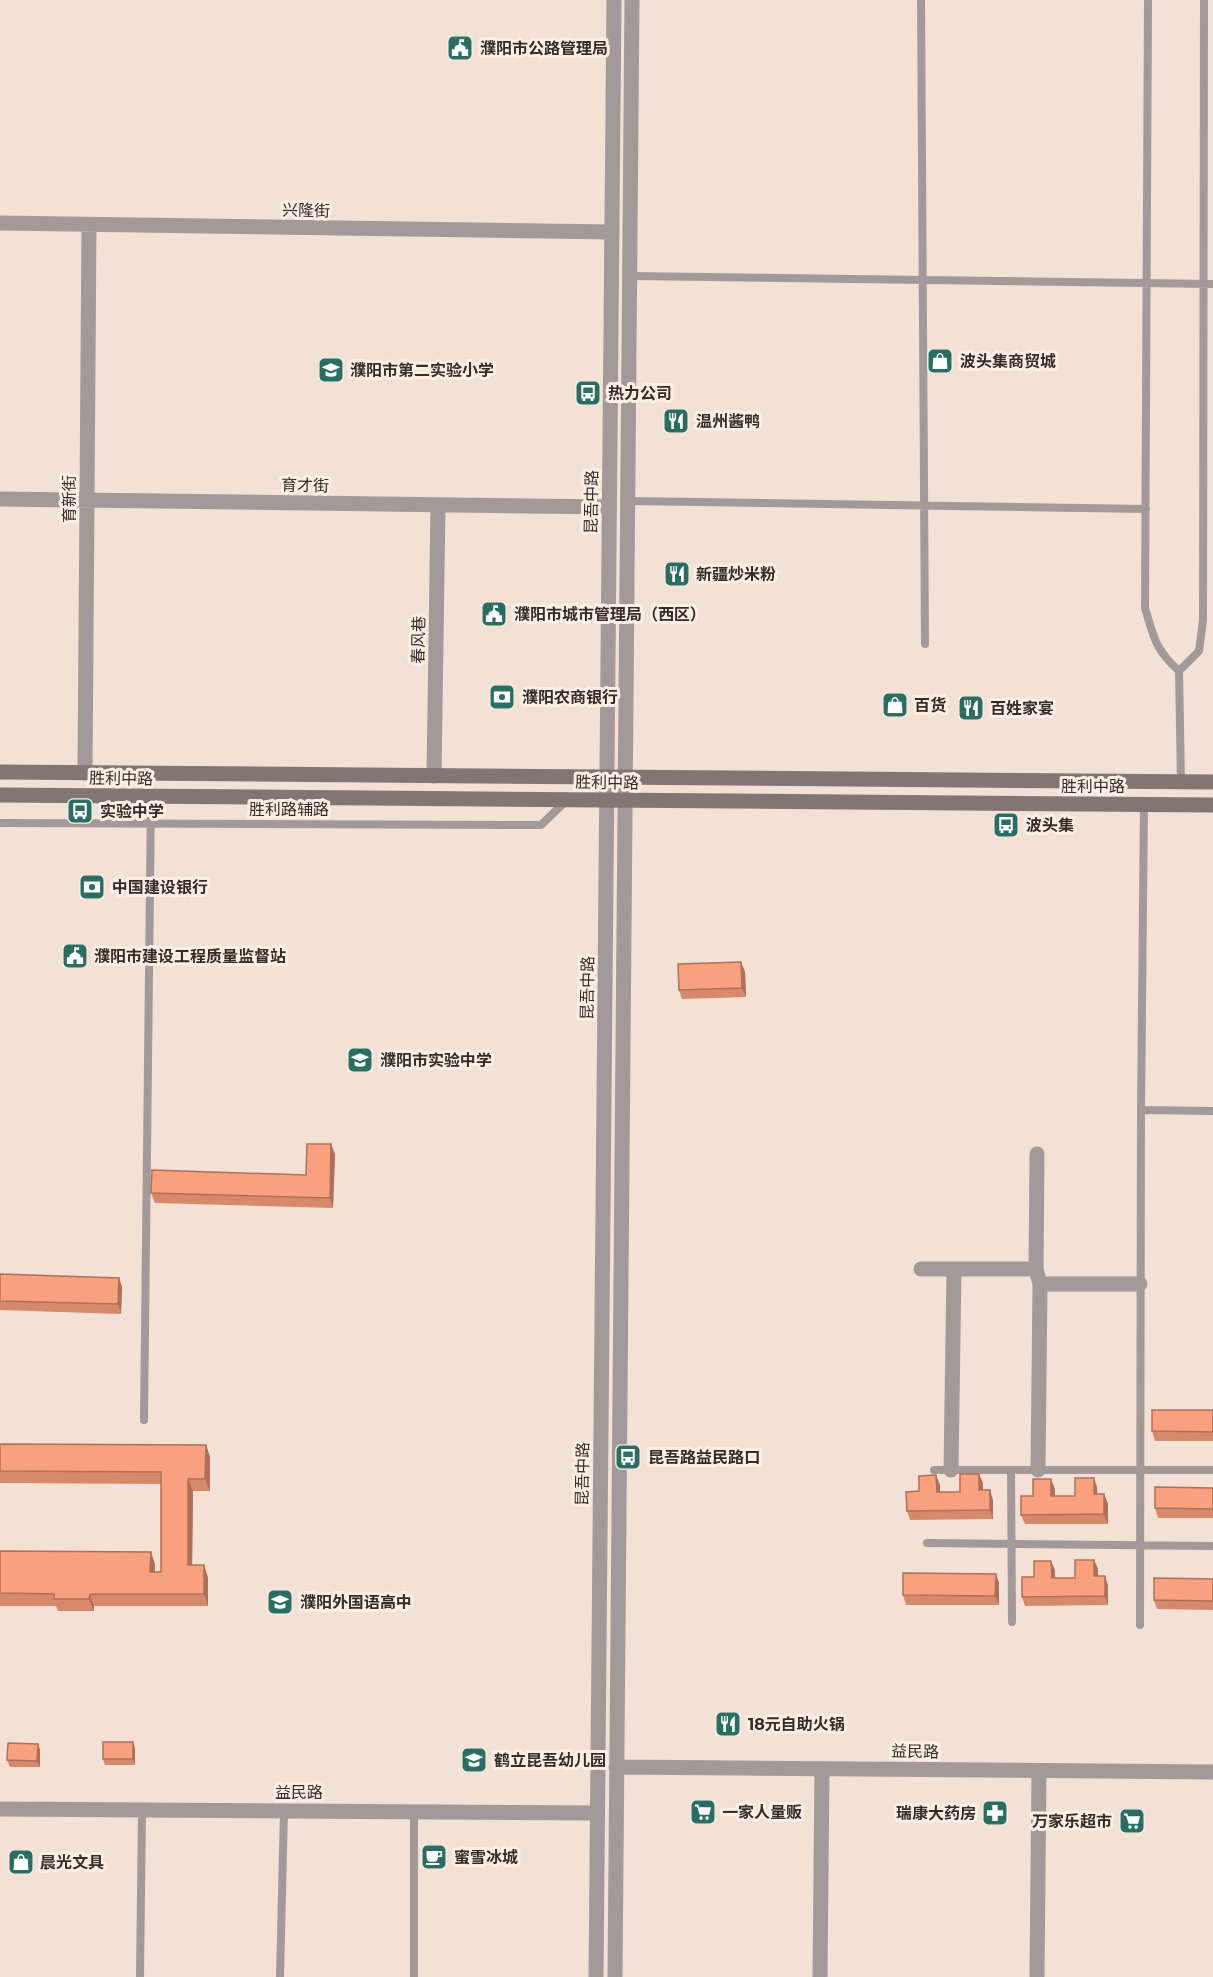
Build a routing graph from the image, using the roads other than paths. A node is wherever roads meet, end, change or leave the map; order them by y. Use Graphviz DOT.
graph roads {
  1 [pos="614,0"];
  2 [pos="632,0"];
  3 [pos="921,0"];
  4 [pos="1148,0"];
  5 [pos="1204,0"];
  6 [pos="0,223"];
  7 [pos="90,225"];
  8 [pos="612,232"];
  9 [pos="630,276"];
  10 [pos="923,280"];
  11 [pos="1147,283"];
  12 [pos="1208,284"];
  13 [pos="0,499"];
  14 [pos="87,500"];
  15 [pos="628,501"];
  16 [pos="438,505"];
  17 [pos="924,506"];
  18 [pos="609,507"];
  19 [pos="1146,509"];
  20 [pos="925,644"];
  21 [pos="1179,671"];
  22 [pos="0,772"];
  23 [pos="85,773"];
  24 [pos="434,776"];
  25 [pos="607,777"];
  26 [pos="626,777"];
  27 [pos="1181,782"];
  28 [pos="1213,783"];
  29 [pos="0,795"];
  30 [pos="151,796"];
  31 [pos="567,799"];
  32 [pos="606,800"];
  33 [pos="625,800"];
  34 [pos="1144,804"];
  35 [pos="1213,805"];
  36 [pos="0,823"];
  37 [pos="151,823"];
  38 [pos="1141,1110"];
  39 [pos="1213,1111"];
  40 [pos="1037,1154"];
  41 [pos="921,1269"];
  42 [pos="954,1269"];
  43 [pos="1038,1277"];
  44 [pos="1140,1284"];
  45 [pos="144,1420"];
  46 [pos="1141,1469"];
  47 [pos="934,1470"];
  48 [pos="951,1470"];
  49 [pos="1011,1470"];
  50 [pos="1038,1470"];
  51 [pos="1213,1470"];
  52 [pos="927,1543"];
  53 [pos="1012,1544"];
  54 [pos="1140,1545"];
  55 [pos="1213,1546"];
  56 [pos="1012,1622"];
  57 [pos="1140,1625"];
  58 [pos="616,1767"];
  59 [pos="822,1769"];
  60 [pos="1039,1771"];
  61 [pos="1213,1772"];
  62 [pos="0,1809"];
  63 [pos="142,1810"];
  64 [pos="284,1810"];
  65 [pos="414,1812"];
  66 [pos="597,1813"];
  67 [pos="141,1977"];
  68 [pos="280,1977"];
  69 [pos="414,1977"];
  70 [pos="596,1977"];
  71 [pos="615,1977"];
  72 [pos="820,1977"];
  73 [pos="1037,1977"];
  1 -- 8 [label="street, 昆吾中路"];
  2 -- 9 [label="street"];
  3 -- 10 [label="lane"];
  4 -- 11 [label="lane"];
  5 -- 12 [label="lane"];
  6 -- 7 [label="street, 兴隆街"];
  7 -- 8 [label="street, 兴隆街"];
  7 -- 14 [label="street, 育新街"];
  8 -- 18 [label="street, 昆吾中路"];
  9 -- 10 [label="lane"];
  9 -- 15 [label="street"];
  10 -- 11 [label="lane"];
  10 -- 17 [label="lane"];
  11 -- 12 [label="lane"];
  11 -- 19 [label="lane"];
  12 -- 21 [label="lane"];
  13 -- 14 [label="street, 育才街"];
  14 -- 16 [label="street, 育才街"];
  14 -- 23 [label="street, 育新街"];
  15 -- 17 [label="lane"];
  15 -- 26 [label="street"];
  16 -- 18 [label="street, 育才街"];
  16 -- 24 [label="street, 春风巷"];
  17 -- 19 [label="lane"];
  17 -- 20 [label="lane"];
  18 -- 25 [label="street, 昆吾中路"];
  19 -- 21 [label="lane"];
  21 -- 27 [label="lane"];
  22 -- 23 [label="main road, 胜利中路"];
  23 -- 24 [label="main road, 胜利中路"];
  24 -- 25 [label="main road, 胜利中路"];
  25 -- 26 [label="main road, 胜利中路"];
  25 -- 32 [label="street, 昆吾中路"];
  26 -- 27 [label="main road, 胜利中路"];
  26 -- 33 [label="street"];
  27 -- 28 [label="main road, 胜利中路"];
  29 -- 30 [label="main road, 胜利中路"];
  30 -- 31 [label="main road, 胜利中路"];
  30 -- 37 [label="lane"];
  31 -- 32 [label="main road, 胜利中路"];
  31 -- 37 [label="lane, 胜利路辅路"];
  32 -- 33 [label="main road, 胜利中路"];
  32 -- 66 [label="street, 昆吾中路"];
  33 -- 34 [label="main road, 胜利中路"];
  33 -- 58 [label="street"];
  34 -- 35 [label="main road, 胜利中路"];
  34 -- 38 [label="lane"];
  36 -- 37 [label="lane, 胜利路辅路"];
  37 -- 45 [label="lane"];
  38 -- 39 [label="lane"];
  38 -- 44 [label="lane"];
  40 -- 43 [label="street"];
  41 -- 42 [label="street"];
  42 -- 43 [label="street"];
  42 -- 48 [label="street"];
  43 -- 44 [label="street"];
  43 -- 50 [label="street"];
  44 -- 46 [label="lane"];
  46 -- 50 [label="lane"];
  46 -- 51 [label="lane"];
  46 -- 54 [label="lane"];
  47 -- 48 [label="lane"];
  48 -- 49 [label="lane"];
  49 -- 50 [label="lane"];
  49 -- 53 [label="lane"];
  52 -- 53 [label="lane"];
  53 -- 54 [label="lane"];
  53 -- 56 [label="lane"];
  54 -- 55 [label="lane"];
  54 -- 57 [label="lane"];
  58 -- 59 [label="street, 益民路"];
  58 -- 71 [label="street"];
  59 -- 60 [label="street, 益民路"];
  59 -- 72 [label="street"];
  60 -- 61 [label="street, 益民路"];
  60 -- 73 [label="street"];
  62 -- 63 [label="street, 益民路"];
  63 -- 64 [label="street, 益民路"];
  63 -- 67 [label="lane"];
  64 -- 65 [label="street, 益民路"];
  64 -- 68 [label="lane"];
  65 -- 66 [label="street, 益民路"];
  65 -- 69 [label="lane"];
  66 -- 70 [label="street, 昆吾中路"];
}
